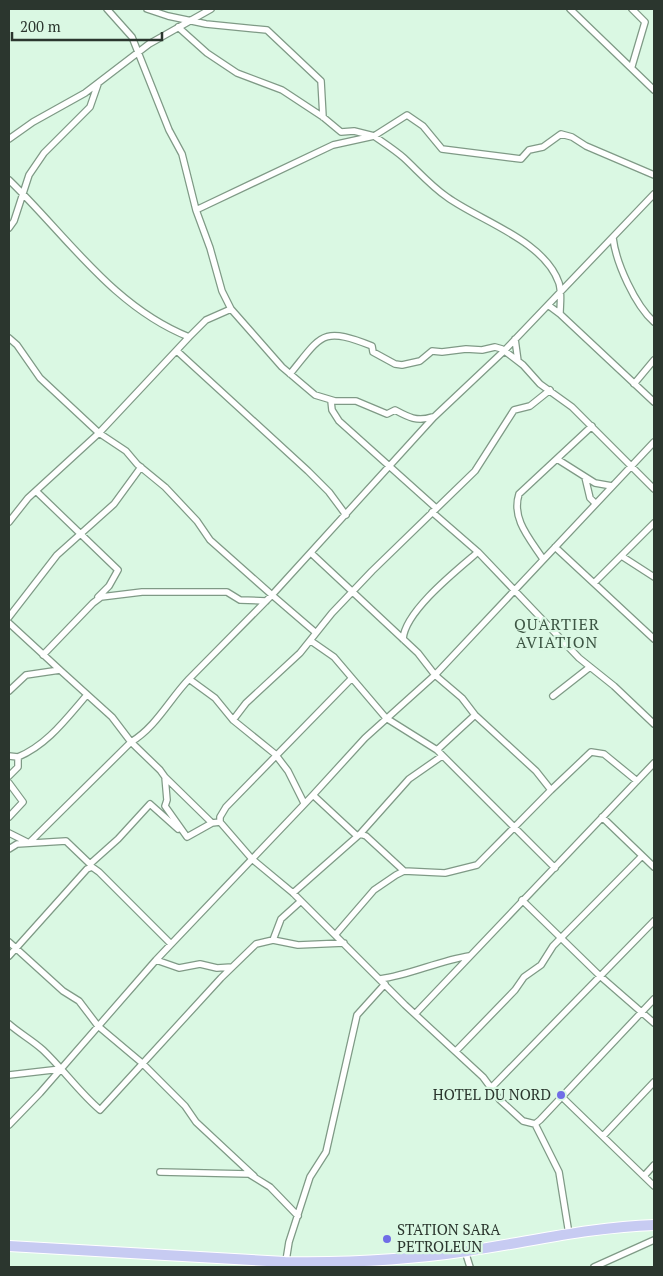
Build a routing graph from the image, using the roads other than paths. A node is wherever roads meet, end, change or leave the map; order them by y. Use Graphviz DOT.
graph roads {
  1 [pos="107,9"];
  2 [pos="147,9"];
  3 [pos="211,9"];
  4 [pos="570,9"];
  5 [pos="632,9"];
  6 [pos="189,20"];
  7 [pos="178,27"];
  8 [pos="139,52"];
  9 [pos="632,66"];
  10 [pos="98,84"];
  11 [pos="654,90"];
  12 [pos="323,117"];
  13 [pos="374,136"];
  14 [pos="9,139"];
  15 [pos="654,175"];
  16 [pos="9,180"];
  17 [pos="23,194"];
  18 [pos="654,194"];
  19 [pos="196,210"];
  20 [pos="9,228"];
  21 [pos="613,238"];
  22 [pos="560,293"];
  23 [pos="548,305"];
  24 [pos="231,309"];
  25 [pos="560,314"];
  26 [pos="654,322"];
  27 [pos="189,337"];
  28 [pos="9,338"];
  29 [pos="515,339"];
  30 [pos="504,351"];
  31 [pos="178,352"];
  32 [pos="654,360"];
  33 [pos="518,361"];
  34 [pos="290,374"];
  35 [pos="634,384"];
  36 [pos="550,390"];
  37 [pos="331,401"];
  38 [pos="654,402"];
  39 [pos="434,417"];
  40 [pos="592,426"];
  41 [pos="99,433"];
  42 [pos="654,442"];
  43 [pos="557,459"];
  44 [pos="389,466"];
  45 [pos="631,466"];
  46 [pos="141,467"];
  47 [pos="585,477"];
  48 [pos="612,486"];
  49 [pos="654,489"];
  50 [pos="36,491"];
  51 [pos="595,503"];
  52 [pos="434,510"];
  53 [pos="346,514"];
  54 [pos="9,522"];
  55 [pos="654,523"];
  56 [pos="79,534"];
  57 [pos="555,547"];
  58 [pos="478,552"];
  59 [pos="311,553"];
  60 [pos="623,557"];
  61 [pos="543,559"];
  62 [pos="654,577"];
  63 [pos="594,583"];
  64 [pos="516,589"];
  65 [pos="352,593"];
  66 [pos="272,595"];
  67 [pos="266,601"];
  68 [pos="93,603"];
  69 [pos="9,617"];
  70 [pos="9,624"];
  71 [pos="316,632"];
  72 [pos="403,639"];
  73 [pos="654,640"];
  74 [pos="311,641"];
  75 [pos="43,655"];
  76 [pos="590,667"];
  77 [pos="60,670"];
  78 [pos="435,675"];
  79 [pos="350,678"];
  80 [pos="189,679"];
  81 [pos="9,691"];
  82 [pos="86,696"];
  83 [pos="553,696"];
  84 [pos="475,715"];
  85 [pos="386,718"];
  86 [pos="233,720"];
  87 [pos="654,724"];
  88 [pos="131,742"];
  89 [pos="437,750"];
  90 [pos="275,754"];
  91 [pos="9,756"];
  92 [pos="442,756"];
  93 [pos="18,757"];
  94 [pos="654,763"];
  95 [pos="9,776"];
  96 [pos="165,777"];
  97 [pos="637,781"];
  98 [pos="9,784"];
  99 [pos="551,790"];
  100 [pos="313,796"];
  101 [pos="304,803"];
  102 [pos="9,817"];
  103 [pos="602,817"];
  104 [pos="220,822"];
  105 [pos="212,823"];
  106 [pos="516,828"];
  107 [pos="9,833"];
  108 [pos="358,834"];
  109 [pos="187,837"];
  110 [pos="29,843"];
  111 [pos="9,849"];
  112 [pos="642,856"];
  113 [pos="252,859"];
  114 [pos="654,867"];
  115 [pos="555,868"];
  116 [pos="404,871"];
  117 [pos="293,893"];
  118 [pos="522,900"];
  119 [pos="301,901"];
  120 [pos="654,921"];
  121 [pos="336,934"];
  122 [pos="561,938"];
  123 [pos="273,940"];
  124 [pos="9,942"];
  125 [pos="344,943"];
  126 [pos="171,944"];
  127 [pos="16,949"];
  128 [pos="9,956"];
  129 [pos="469,956"];
  130 [pos="156,960"];
  131 [pos="232,967"];
  132 [pos="600,976"];
  133 [pos="382,981"];
  134 [pos="654,999"];
  135 [pos="642,1012"];
  136 [pos="415,1014"];
  137 [pos="654,1023"];
  138 [pos="9,1024"];
  139 [pos="98,1026"];
  140 [pos="456,1051"];
  141 [pos="142,1064"];
  142 [pos="60,1069"];
  143 [pos="9,1075"];
  144 [pos="654,1082"];
  145 [pos="492,1087"];
  146 [pos="562,1097"];
  147 [pos="536,1124"];
  148 [pos="9,1125"];
  149 [pos="603,1136"];
  150 [pos="654,1165"];
  151 [pos="160,1172"];
  152 [pos="254,1176"];
  153 [pos="644,1176"];
  154 [pos="654,1186"];
  155 [pos="298,1216"];
  156 [pos="654,1225"];
  157 [pos="569,1234"];
  158 [pos="654,1240"];
  159 [pos="9,1246"];
  160 [pos="465,1252"];
  161 [pos="285,1265"];
  162 [pos="470,1267"];
  163 [pos="594,1267"];
  1 -- 8 [label="street"];
  2 -- 6 [label="street"];
  3 -- 6 [label="street"];
  4 -- 9 [label="street"];
  5 -- 9 [label="street"];
  6 -- 7 [label="street"];
  6 -- 12 [label="street"];
  7 -- 8 [label="street"];
  7 -- 12 [label="street"];
  8 -- 10 [label="street"];
  8 -- 19 [label="street"];
  9 -- 11 [label="street"];
  10 -- 14 [label="street"];
  10 -- 17 [label="street"];
  12 -- 13 [label="street"];
  13 -- 15 [label="street"];
  13 -- 19 [label="street"];
  13 -- 22 [label="street"];
  16 -- 17 [label="street"];
  17 -- 20 [label="street"];
  17 -- 27 [label="street"];
  18 -- 21 [label="street"];
  19 -- 24 [label="street"];
  21 -- 22 [label="street"];
  21 -- 26 [label="street"];
  22 -- 23 [label="street"];
  22 -- 25 [label="street"];
  23 -- 25 [label="street"];
  23 -- 29 [label="street"];
  24 -- 27 [label="street"];
  24 -- 34 [label="street"];
  25 -- 35 [label="street"];
  27 -- 31 [label="street"];
  28 -- 41 [label="street"];
  29 -- 30 [label="street"];
  29 -- 33 [label="street"];
  30 -- 33 [label="street"];
  30 -- 34 [label="street"];
  30 -- 39 [label="street"];
  31 -- 41 [label="street"];
  31 -- 53 [label="street"];
  32 -- 35 [label="street"];
  33 -- 36 [label="street"];
  34 -- 37 [label="street"];
  35 -- 38 [label="street"];
  36 -- 40 [label="street"];
  36 -- 52 [label="street"];
  37 -- 39 [label="street"];
  37 -- 44 [label="street"];
  39 -- 44 [label="street"];
  40 -- 43 [label="street"];
  40 -- 45 [label="street"];
  41 -- 46 [label="street"];
  41 -- 50 [label="street"];
  42 -- 45 [label="street"];
  43 -- 47 [label="street"];
  43 -- 61 [label="street"];
  44 -- 52 [label="street"];
  44 -- 53 [label="street"];
  45 -- 48 [label="street"];
  45 -- 49 [label="street"];
  46 -- 56 [label="street"];
  46 -- 66 [label="street"];
  47 -- 48 [label="street"];
  47 -- 51 [label="street"];
  48 -- 51 [label="street"];
  50 -- 54 [label="street"];
  50 -- 56 [label="street"];
  51 -- 57 [label="street"];
  52 -- 58 [label="street"];
  52 -- 65 [label="street"];
  53 -- 59 [label="street"];
  55 -- 60 [label="street"];
  56 -- 68 [label="street"];
  56 -- 69 [label="street"];
  57 -- 61 [label="street"];
  57 -- 63 [label="street"];
  58 -- 64 [label="street"];
  58 -- 72 [label="street"];
  59 -- 65 [label="street"];
  59 -- 66 [label="street"];
  60 -- 62 [label="street"];
  60 -- 63 [label="street"];
  61 -- 64 [label="street"];
  63 -- 73 [label="street"];
  64 -- 76 [label="street"];
  64 -- 78 [label="street"];
  65 -- 71 [label="street"];
  65 -- 72 [label="street"];
  66 -- 67 [label="street"];
  66 -- 71 [label="street"];
  67 -- 68 [label="street"];
  67 -- 80 [label="street"];
  68 -- 75 [label="street"];
  70 -- 75 [label="street"];
  71 -- 74 [label="street"];
  72 -- 78 [label="street"];
  74 -- 79 [label="street"];
  74 -- 86 [label="street"];
  75 -- 77 [label="street"];
  76 -- 83 [label="street"];
  76 -- 87 [label="street"];
  77 -- 81 [label="street"];
  77 -- 82 [label="street"];
  78 -- 84 [label="street"];
  78 -- 85 [label="street"];
  79 -- 85 [label="street"];
  79 -- 90 [label="street"];
  80 -- 86 [label="street"];
  80 -- 88 [label="street"];
  82 -- 88 [label="street"];
  82 -- 93 [label="street"];
  84 -- 89 [label="street"];
  84 -- 99 [label="street"];
  85 -- 89 [label="street"];
  85 -- 100 [label="street"];
  86 -- 90 [label="street"];
  88 -- 96 [label="street"];
  88 -- 110 [label="street"];
  89 -- 92 [label="street"];
  90 -- 101 [label="street"];
  90 -- 104 [label="street"];
  91 -- 93 [label="street"];
  92 -- 106 [label="street"];
  92 -- 108 [label="street"];
  93 -- 95 [label="street"];
  94 -- 97 [label="street"];
  96 -- 105 [label="street"];
  96 -- 109 [label="street"];
  97 -- 99 [label="street"];
  97 -- 103 [label="street"];
  98 -- 102 [label="street"];
  99 -- 106 [label="street"];
  100 -- 101 [label="street"];
  100 -- 108 [label="street"];
  101 -- 113 [label="street"];
  103 -- 112 [label="street"];
  103 -- 115 [label="street"];
  104 -- 105 [label="street"];
  104 -- 113 [label="street"];
  105 -- 109 [label="street"];
  106 -- 115 [label="street"];
  106 -- 116 [label="street"];
  107 -- 110 [label="street"];
  108 -- 116 [label="street"];
  108 -- 117 [label="street"];
  109 -- 110 [label="street"];
  110 -- 111 [label="street"];
  112 -- 114 [label="street"];
  112 -- 122 [label="street"];
  113 -- 117 [label="street"];
  113 -- 126 [label="street"];
  115 -- 118 [label="street"];
  116 -- 121 [label="street"];
  117 -- 119 [label="street"];
  118 -- 122 [label="street"];
  118 -- 129 [label="street"];
  119 -- 121 [label="street"];
  119 -- 123 [label="street"];
  120 -- 132 [label="street"];
  121 -- 125 [label="street"];
  122 -- 132 [label="street"];
  122 -- 140 [label="street"];
  123 -- 125 [label="street"];
  123 -- 131 [label="street"];
  124 -- 127 [label="street"];
  125 -- 133 [label="street"];
  126 -- 127 [label="street"];
  126 -- 130 [label="street"];
  127 -- 128 [label="street"];
  127 -- 139 [label="street"];
  129 -- 133 [label="street"];
  129 -- 136 [label="street"];
  130 -- 131 [label="street"];
  130 -- 139 [label="street"];
  131 -- 141 [label="street"];
  132 -- 135 [label="street"];
  132 -- 145 [label="street"];
  133 -- 136 [label="street"];
  133 -- 155 [label="street"];
  134 -- 135 [label="street"];
  135 -- 137 [label="street"];
  135 -- 146 [label="street"];
  136 -- 140 [label="street"];
  138 -- 142 [label="street"];
  139 -- 141 [label="street"];
  139 -- 142 [label="street"];
  140 -- 145 [label="street"];
  141 -- 142 [label="street"];
  141 -- 152 [label="street"];
  142 -- 143 [label="street"];
  142 -- 148 [label="street"];
  144 -- 149 [label="street"];
  145 -- 147 [label="street"];
  146 -- 147 [label="street"];
  146 -- 149 [label="street"];
  147 -- 157 [label="street"];
  149 -- 153 [label="street"];
  150 -- 153 [label="street"];
  151 -- 152 [label="street"];
  152 -- 155 [label="street"];
  153 -- 154 [label="street"];
  155 -- 161 [label="street"];
  156 -- 157 [label="highway"];
  157 -- 160 [label="highway"];
  158 -- 163 [label="street"];
  159 -- 161 [label="highway"];
  160 -- 161 [label="highway"];
  160 -- 162 [label="street"];
}
